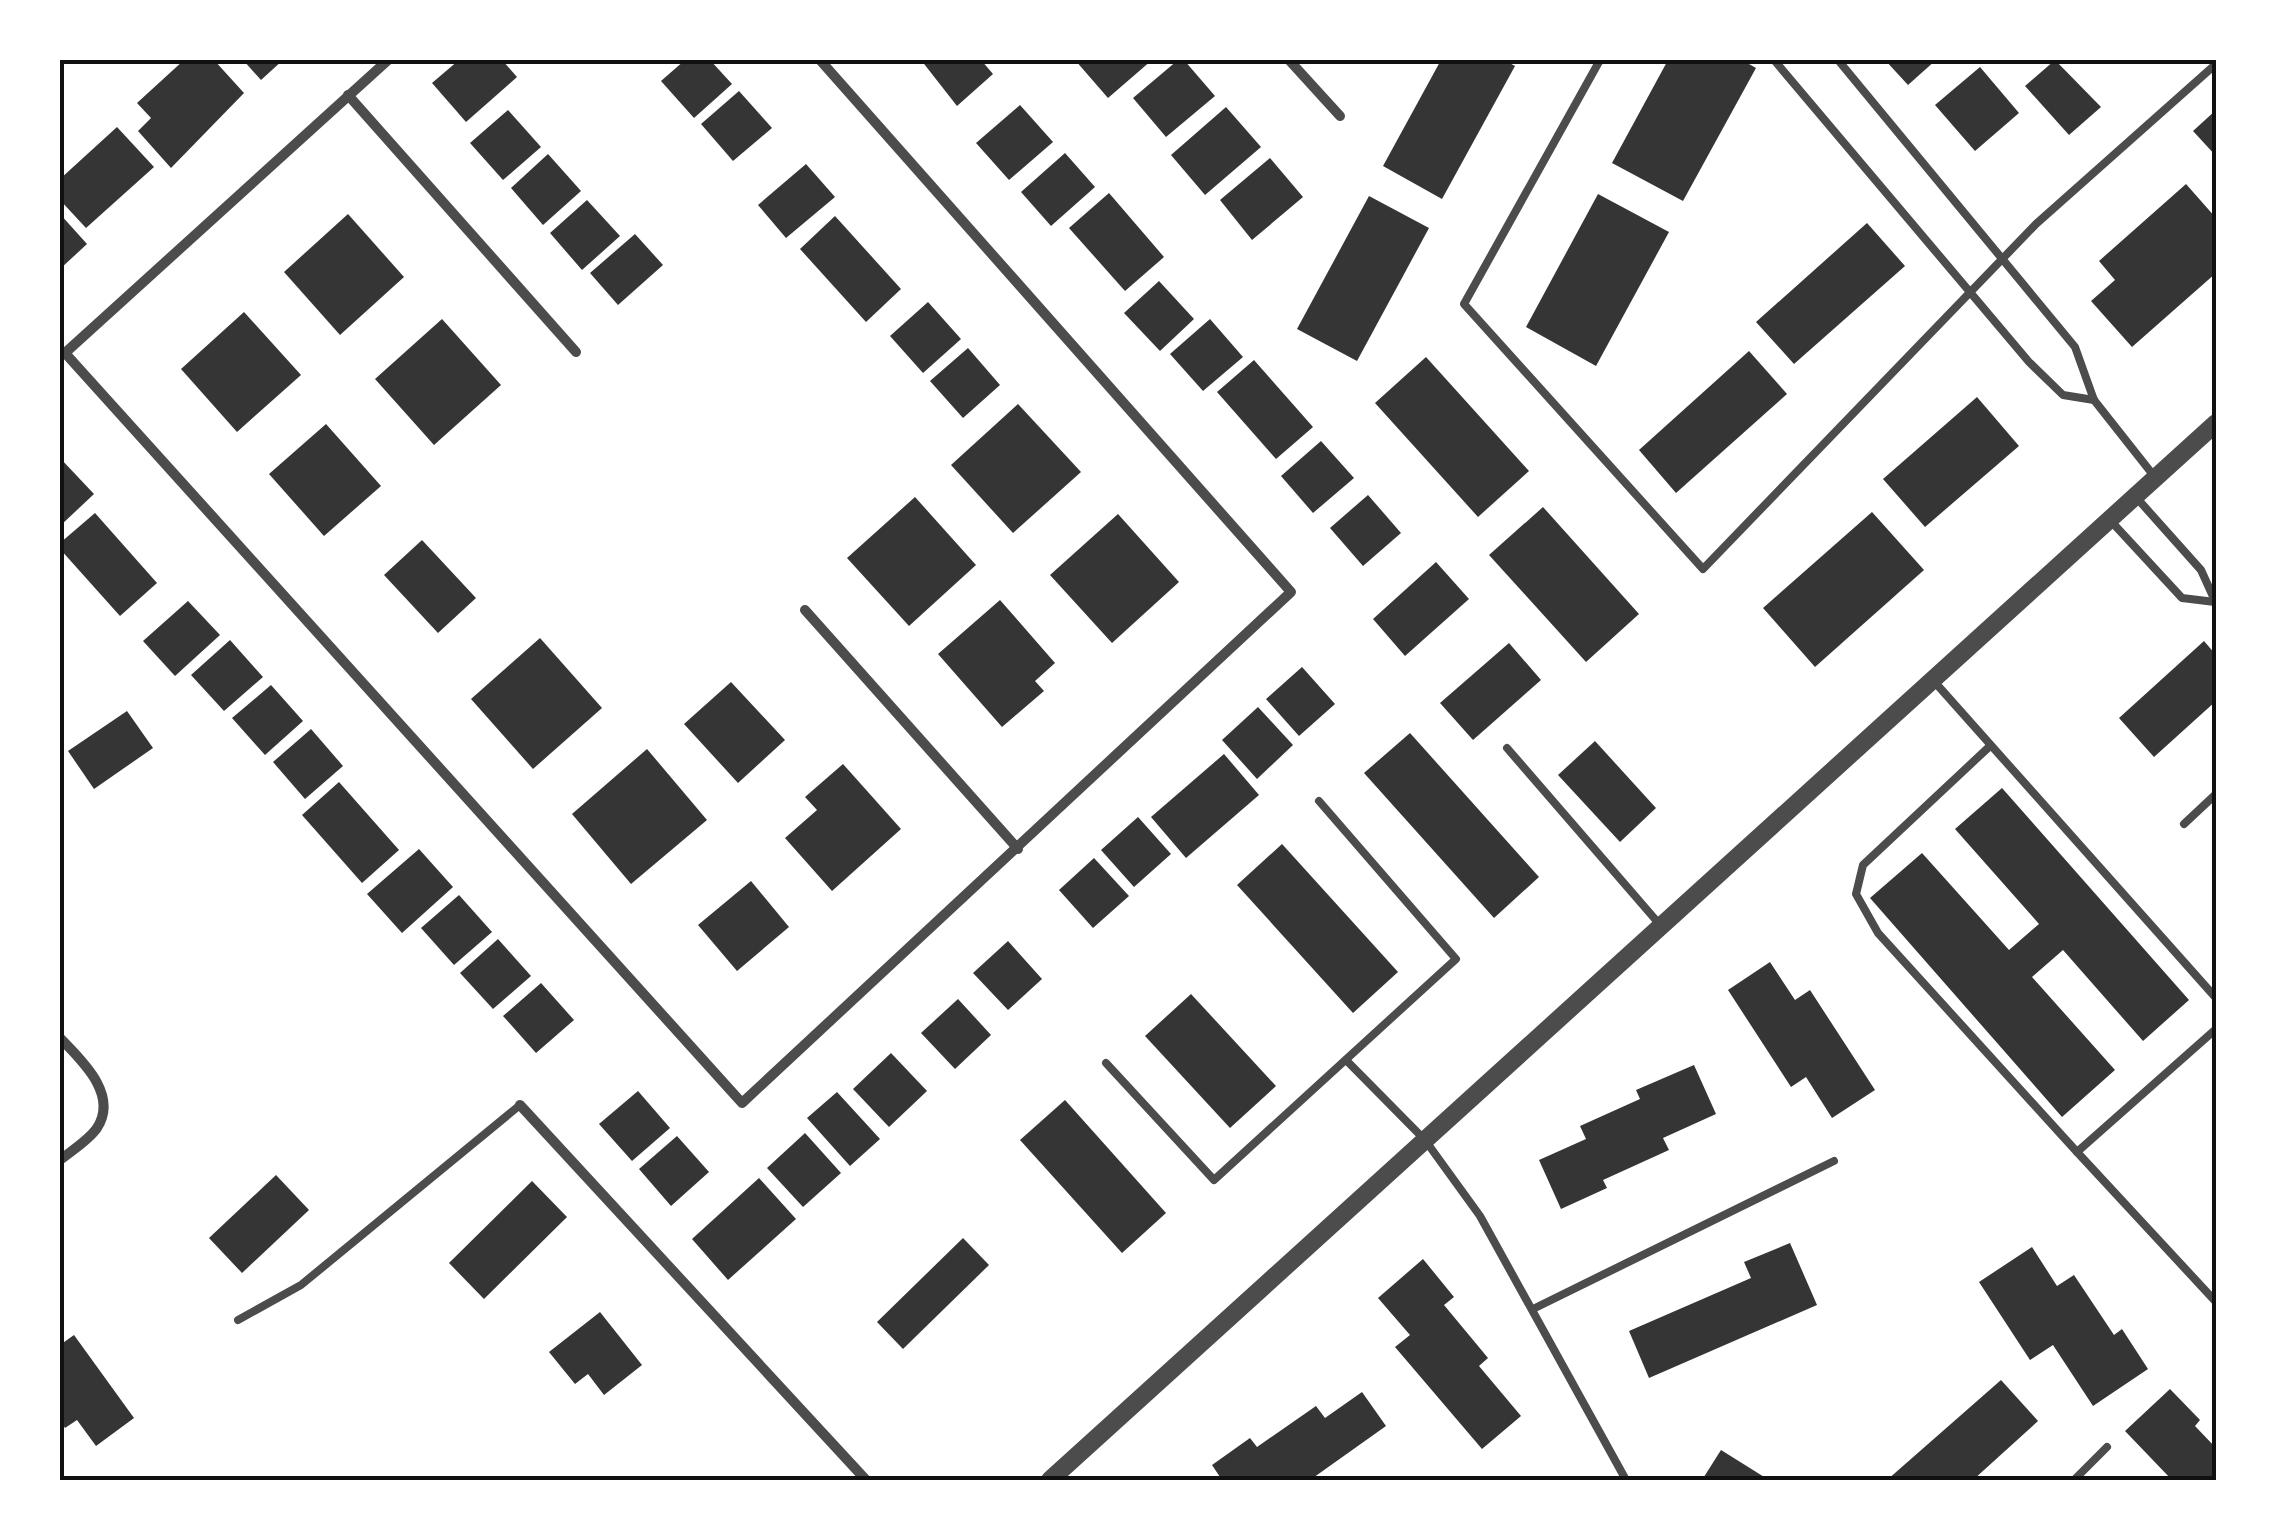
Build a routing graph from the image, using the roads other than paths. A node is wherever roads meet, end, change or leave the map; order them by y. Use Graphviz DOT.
graph roads {
  1 [pos="388,60"];
  2 [pos="820,60"];
  3 [pos="1289,60"];
  4 [pos="1600,60"];
  5 [pos="1774,60"];
  6 [pos="1838,60"];
  7 [pos="2216,64"];
  8 [pos="348,96"];
  9 [pos="1340,116"];
  10 [pos="2004,258"];
  11 [pos="1969,294"];
  12 [pos="576,352"];
  13 [pos="2094,400"];
  14 [pos="2216,422"];
  15 [pos="2156,478"];
  16 [pos="2134,496"];
  17 [pos="2109,519"];
  18 [pos="2215,602"];
  19 [pos="805,610"];
  20 [pos="1932,680"];
  21 [pos="1990,746"];
  22 [pos="1507,748"];
  23 [pos="2216,794"];
  24 [pos="1320,801"];
  25 [pos="2184,824"];
  26 [pos="1018,848"];
  27 [pos="1661,926"];
  28 [pos="2216,998"];
  29 [pos="2216,1029"];
  30 [pos="60,1038"];
  31 [pos="1346,1060"];
  32 [pos="1106,1063"];
  33 [pos="520,1105"];
  34 [pos="1425,1140"];
  35 [pos="2077,1152"];
  36 [pos="60,1160"];
  37 [pos="1834,1161"];
  38 [pos="2216,1302"];
  39 [pos="1534,1308"];
  40 [pos="238,1320"];
  41 [pos="2107,1447"];
  42 [pos="866,1480"];
  43 [pos="1050,1480"];
  44 [pos="1626,1480"];
  45 [pos="2074,1480"];
  1 -- 8 [label="street"];
  2 -- 26 [label="street"];
  3 -- 9 [label="street"];
  4 -- 11 [label="lane"];
  5 -- 11 [label="lane"];
  6 -- 10 [label="lane"];
  7 -- 10 [label="lane"];
  8 -- 12 [label="street"];
  8 -- 26 [label="street"];
  10 -- 11 [label="lane"];
  10 -- 13 [label="lane"];
  11 -- 13 [label="lane"];
  13 -- 15 [label="lane"];
  14 -- 15 [label="street"];
  15 -- 16 [label="street"];
  16 -- 17 [label="street"];
  16 -- 18 [label="lane"];
  17 -- 18 [label="lane"];
  17 -- 20 [label="street"];
  19 -- 26 [label="street"];
  20 -- 21 [label="lane"];
  20 -- 27 [label="street"];
  21 -- 28 [label="lane"];
  21 -- 35 [label="lane"];
  22 -- 27 [label="lane"];
  23 -- 25 [label="lane"];
  24 -- 31 [label="lane"];
  27 -- 34 [label="street"];
  29 -- 35 [label="lane"];
  30 -- 36 [label="street"];
  31 -- 32 [label="lane"];
  31 -- 34 [label="lane"];
  33 -- 40 [label="lane"];
  33 -- 42 [label="street"];
  34 -- 39 [label="lane"];
  34 -- 43 [label="street"];
  35 -- 38 [label="lane"];
  37 -- 39 [label="lane"];
  39 -- 44 [label="lane"];
  41 -- 45 [label="lane"];
}
